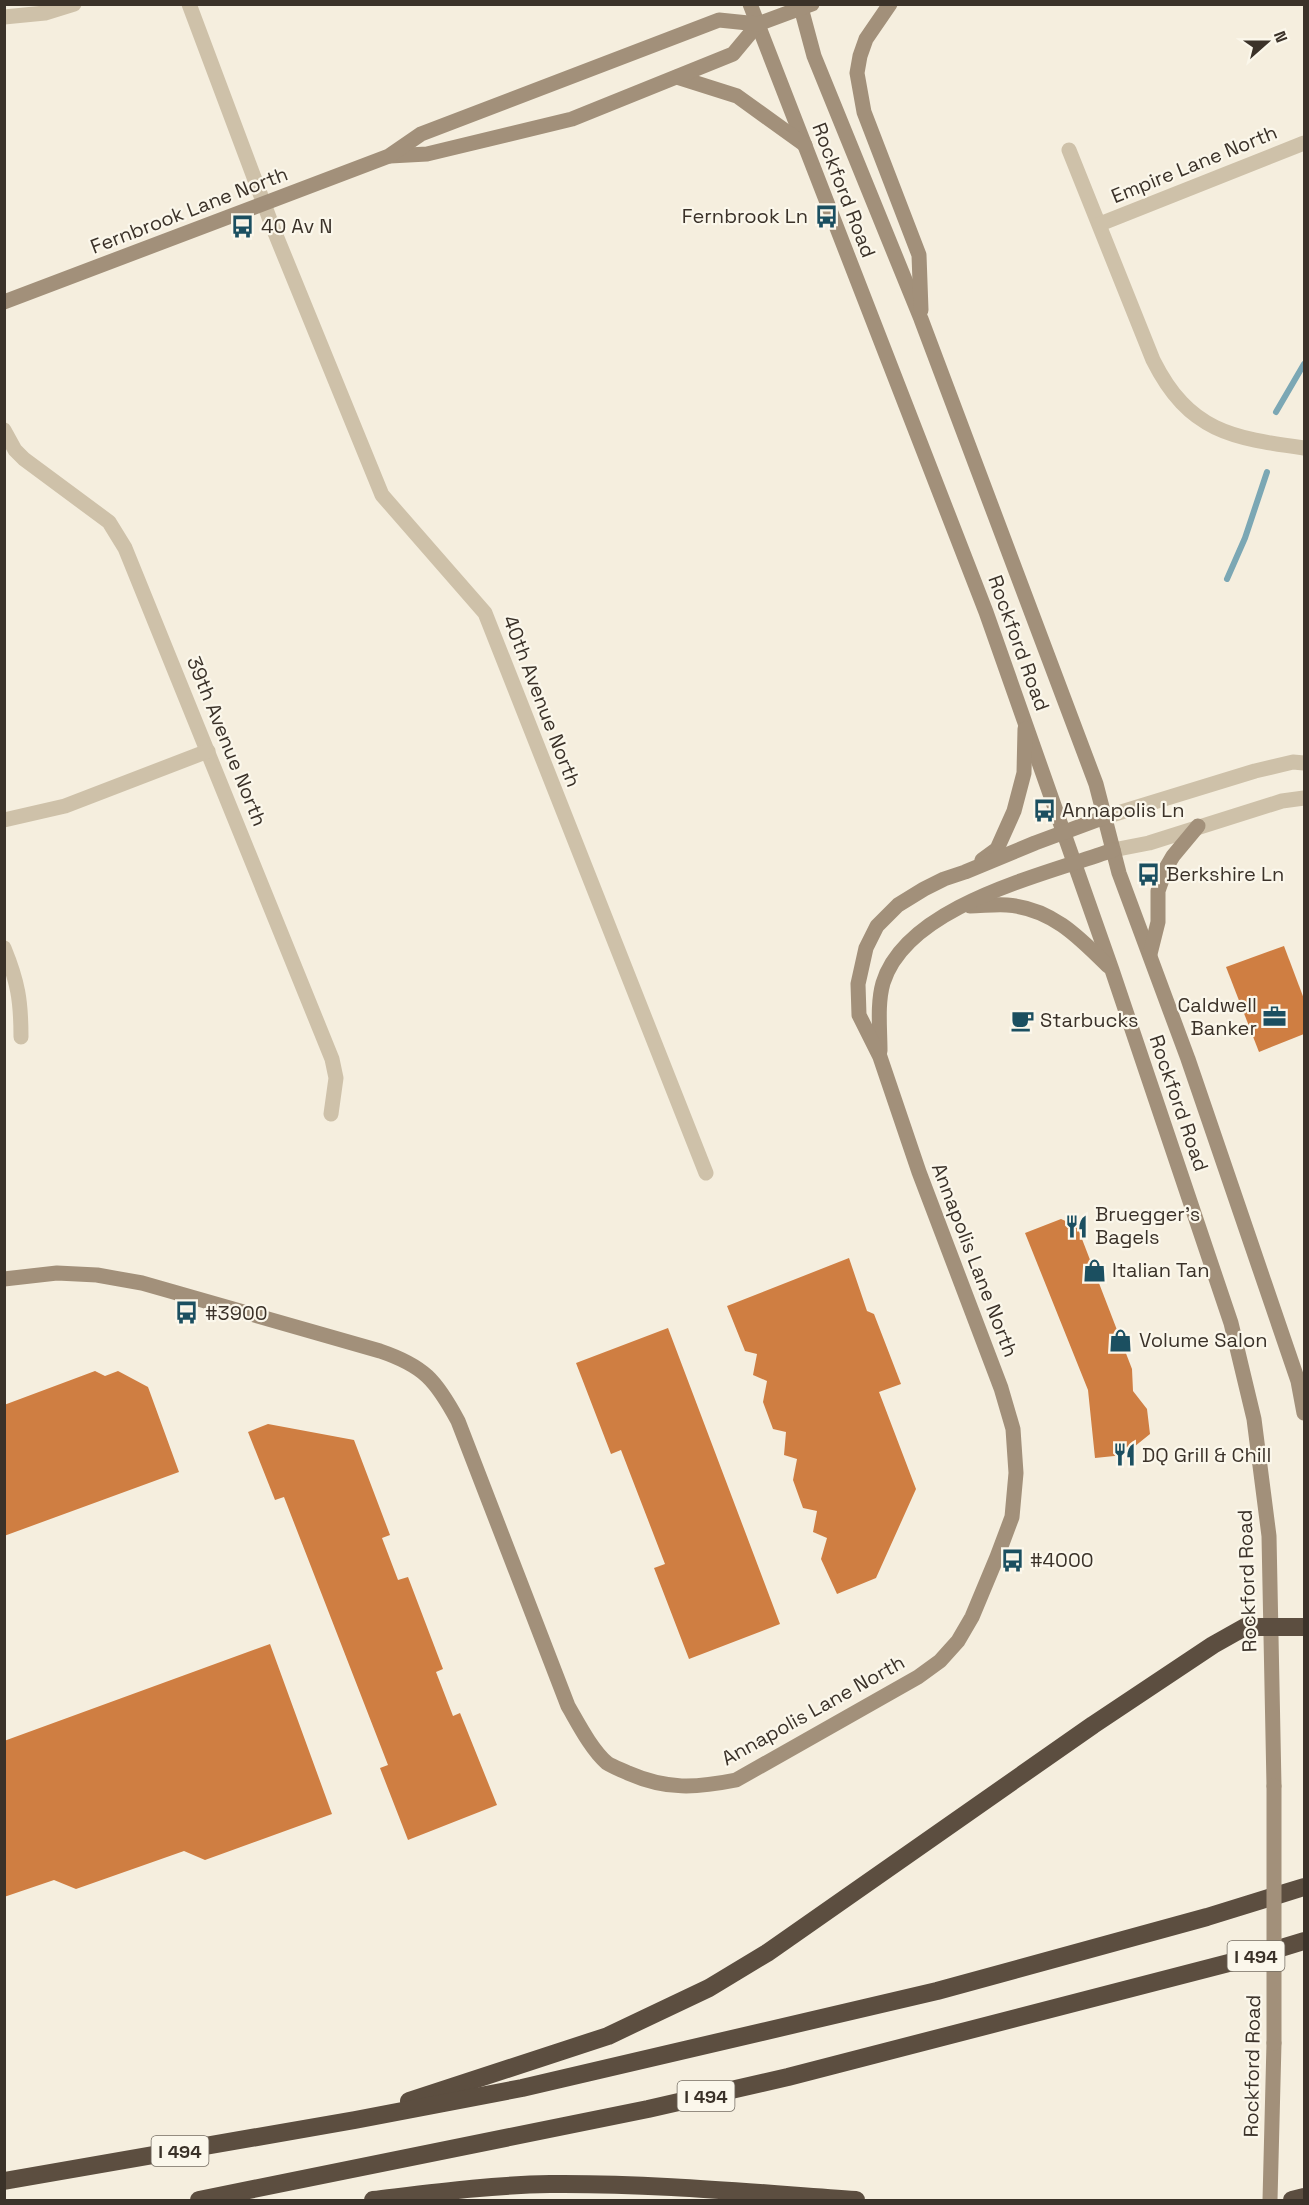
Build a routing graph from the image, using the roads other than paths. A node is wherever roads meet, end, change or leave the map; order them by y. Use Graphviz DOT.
graph roads {
  1 [pos="74,4"];
  2 [pos="189,4"];
  3 [pos="750,4"];
  4 [pos="890,4"];
  5 [pos="804,6"];
  6 [pos="4,17"];
  7 [pos="758,24"];
  8 [pos="677,77"];
  9 [pos="1305,143"];
  10 [pos="805,145"];
  11 [pos="1069,150"];
  12 [pos="388,156"];
  13 [pos="264,204"];
  14 [pos="1100,224"];
  15 [pos="4,302"];
  16 [pos="921,319"];
  17 [pos="4,430"];
  18 [pos="1305,448"];
  19 [pos="1025,719"];
  20 [pos="208,751"];
  21 [pos="1305,763"];
  22 [pos="1305,798"];
  23 [pos="1105,817"];
  24 [pos="4,820"];
  25 [pos="1198,826"];
  26 [pos="1064,833"];
  27 [pos="1113,850"];
  28 [pos="1075,864"];
  29 [pos="965,872"];
  30 [pos="960,906"];
  31 [pos="4,948"];
  32 [pos="1150,954"];
  33 [pos="1112,970"];
  34 [pos="21,1037"];
  35 [pos="880,1057"];
  36 [pos="331,1114"];
  37 [pos="705,1173"];
  38 [pos="4,1279"];
  39 [pos="1305,1413"];
  40 [pos="1271,1627"];
  41 [pos="1305,1627"];
  42 [pos="1305,1887"];
  43 [pos="1305,1941"];
  44 [pos="356,2120"];
  45 [pos="4,2181"];
  46 [pos="1305,2197"];
  47 [pos="200,2200"];
  48 [pos="373,2200"];
  49 [pos="856,2200"];
  50 [pos="1270,2200"];
  51 [pos="1292,2200"];
  1 -- 6 [label="street"];
  2 -- 13 [label="street, 40th Avenue North"];
  3 -- 7 [label="main road, Rockford Road"];
  4 -- 16 [label="main road"];
  5 -- 7 [label="main road, Fernbrook Lane North"];
  5 -- 16 [label="main road, Rockford Road"];
  7 -- 8 [label="main road, Fernbrook Lane North"];
  7 -- 10 [label="main road, Rockford Road"];
  7 -- 12 [label="main road, Fernbrook Lane North"];
  8 -- 10 [label="main road"];
  8 -- 12 [label="main road, Fernbrook Lane North"];
  9 -- 14 [label="street, Empire Lane North"];
  10 -- 19 [label="main road, Rockford Road"];
  11 -- 14 [label="street"];
  12 -- 13 [label="main road, Fernbrook Lane North"];
  13 -- 15 [label="main road, Fernbrook Lane North"];
  13 -- 37 [label="street, 40th Avenue North"];
  14 -- 18 [label="street"];
  16 -- 23 [label="main road, Rockford Road"];
  17 -- 20 [label="street, 39th Avenue North"];
  19 -- 26 [label="main road, Rockford Road"];
  19 -- 29 [label="main road"];
  20 -- 24 [label="street"];
  20 -- 36 [label="street, 39th Avenue North"];
  21 -- 23 [label="street"];
  22 -- 25 [label="street"];
  23 -- 26 [label="main road, Annapolis Lane North"];
  23 -- 27 [label="main road, Rockford Road"];
  25 -- 27 [label="street"];
  25 -- 32 [label="main road"];
  26 -- 28 [label="main road, Rockford Road"];
  26 -- 29 [label="main road, Annapolis Lane North"];
  27 -- 28 [label="main road, Annapolis Lane North"];
  27 -- 32 [label="main road, Rockford Road"];
  28 -- 30 [label="main road, Annapolis Lane North"];
  28 -- 33 [label="main road, Rockford Road"];
  29 -- 35 [label="main road, Annapolis Lane North"];
  30 -- 33 [label="main road"];
  30 -- 35 [label="main road, Annapolis Lane North"];
  31 -- 34 [label="street"];
  32 -- 39 [label="main road, Rockford Road"];
  33 -- 40 [label="main road, Rockford Road"];
  35 -- 38 [label="main road, Annapolis Lane North"];
  40 -- 41 [label="highway"];
  40 -- 44 [label="highway"];
  40 -- 50 [label="main road, Rockford Road, bridge"];
  42 -- 44 [label="highway, I 494"];
  43 -- 47 [label="highway, I 494"];
  44 -- 45 [label="highway, I 494"];
  46 -- 51 [label="highway"];
  48 -- 49 [label="highway"];
}
